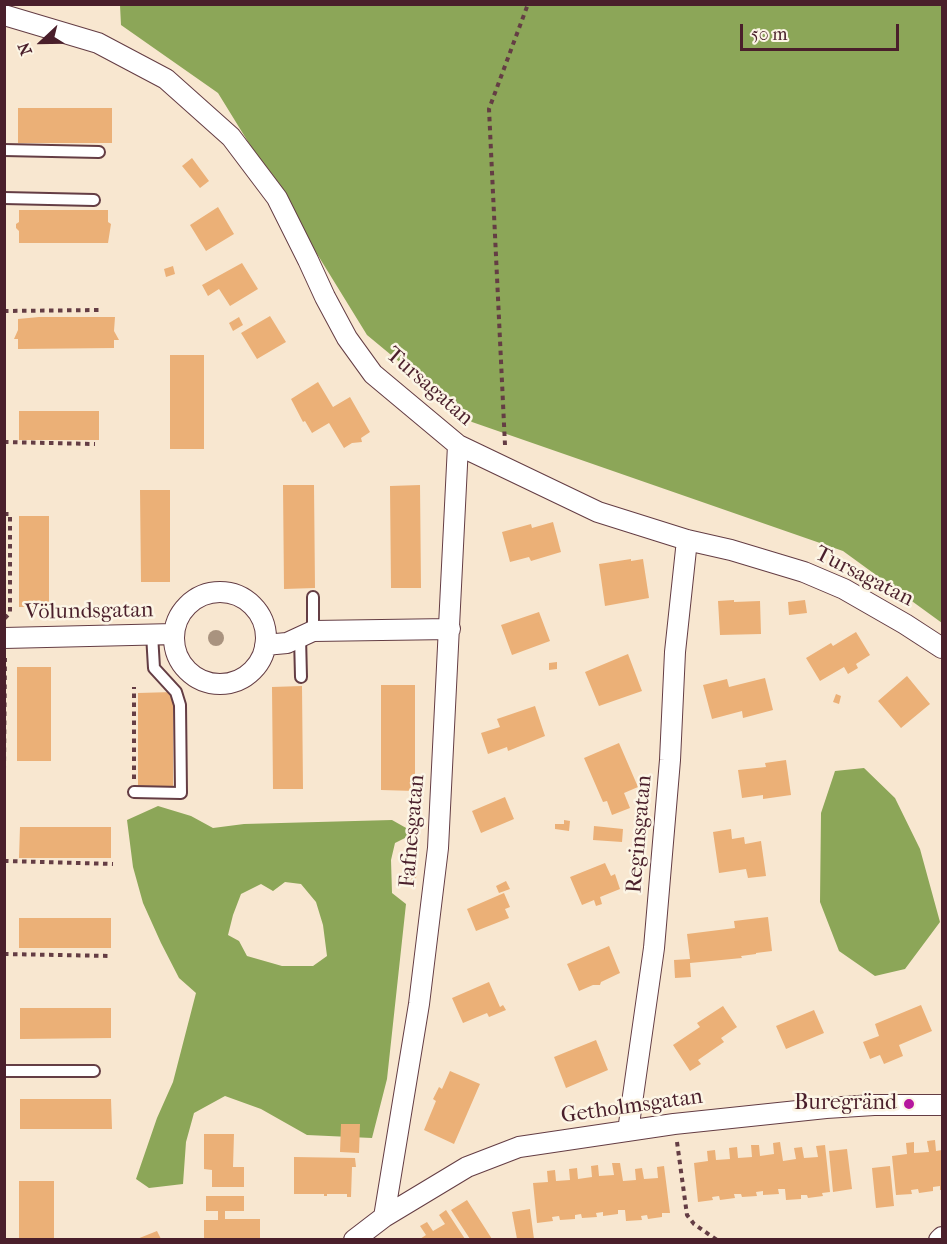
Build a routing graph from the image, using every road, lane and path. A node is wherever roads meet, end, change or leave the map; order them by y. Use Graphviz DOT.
graph roads {
  1 [pos="528,4"];
  2 [pos="4,15"];
  3 [pos="4,150"];
  4 [pos="99,152"];
  5 [pos="4,198"];
  6 [pos="94,200"];
  7 [pos="100,310"];
  8 [pos="4,311"];
  9 [pos="4,442"];
  10 [pos="95,444"];
  11 [pos="458,445"];
  12 [pos="506,469"];
  13 [pos="4,514"];
  14 [pos="687,540"];
  15 [pos="314,597"];
  16 [pos="10,613"];
  17 [pos="450,629"];
  18 [pos="152,634"];
  19 [pos="174,634"];
  20 [pos="307,634"];
  21 [pos="265,645"];
  22 [pos="5,647"];
  23 [pos="942,648"];
  24 [pos="301,677"];
  25 [pos="134,687"];
  26 [pos="4,770"];
  27 [pos="134,792"];
  28 [pos="4,861"];
  29 [pos="113,864"];
  30 [pos="4,954"];
  31 [pos="111,956"];
  32 [pos="4,1071"];
  33 [pos="94,1071"];
  34 [pos="942,1105"];
  35 [pos="674,1124"];
  36 [pos="628,1131"];
  37 [pos="384,1217"];
  38 [pos="354,1239"];
  39 [pos="717,1239"];
  1 -- 12 [label="path"];
  2 -- 11 [label="street, Tursagatan"];
  3 -- 4 [label="lane"];
  5 -- 6 [label="lane"];
  7 -- 8 [label="path"];
  9 -- 10 [label="path"];
  11 -- 12 [label="street, Tursagatan"];
  11 -- 17 [label="street, Fafnesgatan"];
  12 -- 14 [label="street, Tursagatan"];
  13 -- 16 [label="path"];
  14 -- 23 [label="street, Tursagatan"];
  14 -- 36 [label="street, Reginsgatan"];
  15 -- 20 [label="lane"];
  17 -- 20 [label="street"];
  17 -- 37 [label="street, Fafnesgatan"];
  18 -- 19 [label="street, Völundsgatan"];
  18 -- 22 [label="street, Völundsgatan"];
  18 -- 27 [label="lane"];
  19 -- 21 [label="street, Völundsgatan"];
  19 -- 21 [label="street, Völundsgatan"];
  20 -- 21 [label="street"];
  20 -- 24 [label="lane"];
  22 -- 26 [label="path"];
  25 -- 27 [label="path"];
  28 -- 29 [label="path"];
  30 -- 31 [label="path"];
  32 -- 33 [label="lane"];
  34 -- 35 [label="street, Getholmsgatan"];
  35 -- 36 [label="street, Getholmsgatan"];
  35 -- 39 [label="path"];
  36 -- 37 [label="street, Getholmsgatan"];
  37 -- 38 [label="street, Getholmsgatan"];
}
